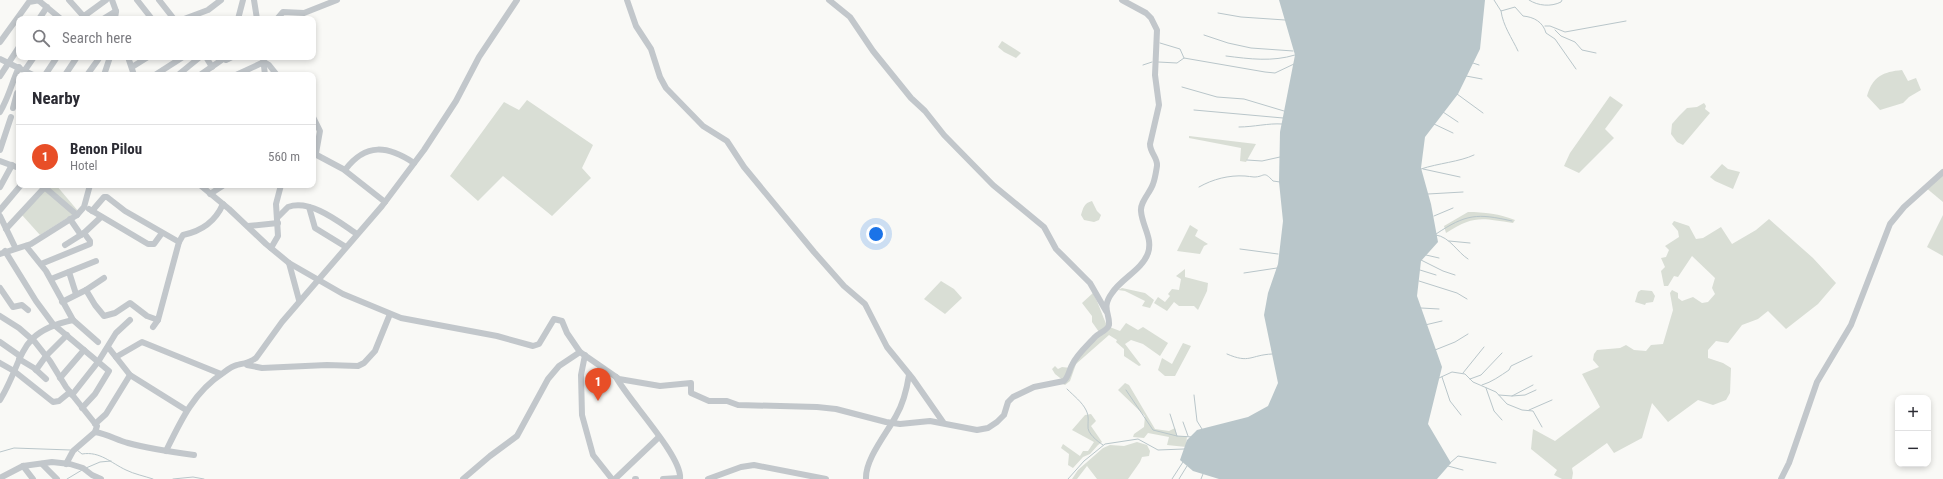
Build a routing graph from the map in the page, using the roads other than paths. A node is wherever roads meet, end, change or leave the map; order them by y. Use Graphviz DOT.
graph roads {
  1 [pos="39,0"];
  2 [pos="69,0"];
  3 [pos="106,0"];
  4 [pos="112,0"];
  5 [pos="137,0"];
  6 [pos="159,0"];
  7 [pos="222,0"];
  8 [pos="243,0"];
  9 [pos="254,0"];
  10 [pos="517,0"];
  11 [pos="627,0"];
  12 [pos="829,0"];
  13 [pos="1122,0"];
  14 [pos="334,1"];
  15 [pos="47,7"];
  16 [pos="200,13"];
  17 [pos="19,16"];
  18 [pos="41,16"];
  19 [pos="57,16"];
  20 [pos="81,16"];
  21 [pos="86,16"];
  22 [pos="116,16"];
  23 [pos="150,16"];
  24 [pos="172,16"];
  25 [pos="192,16"];
  26 [pos="202,16"];
  27 [pos="239,16"];
  28 [pos="257,16"];
  29 [pos="280,16"];
  30 [pos="16,20"];
  31 [pos="0,42"];
  32 [pos="16,51"];
  33 [pos="0,59"];
  34 [pos="32,60"];
  35 [pos="55,60"];
  36 [pos="75,60"];
  37 [pos="98,60"];
  38 [pos="109,60"];
  39 [pos="129,60"];
  40 [pos="143,60"];
  41 [pos="178,60"];
  42 [pos="196,60"];
  43 [pos="208,60"];
  44 [pos="221,60"];
  45 [pos="263,60"];
  46 [pos="8,62"];
  47 [pos="19,67"];
  48 [pos="132,67"];
  49 [pos="212,67"];
  50 [pos="25,70"];
  51 [pos="16,72"];
  52 [pos="28,72"];
  53 [pos="47,72"];
  54 [pos="67,72"];
  55 [pos="89,72"];
  56 [pos="107,72"];
  57 [pos="133,72"];
  58 [pos="160,72"];
  59 [pos="182,72"];
  60 [pos="204,72"];
  61 [pos="241,72"];
  62 [pos="265,72"];
  63 [pos="274,72"];
  64 [pos="16,73"];
  65 [pos="0,76"];
  66 [pos="11,90"];
  67 [pos="16,92"];
  68 [pos="16,99"];
  69 [pos="13,108"];
  70 [pos="0,112"];
  71 [pos="11,117"];
  72 [pos="316,123"];
  73 [pos="2,137"];
  74 [pos="316,149"];
  75 [pos="0,150"];
  76 [pos="316,154"];
  77 [pos="0,161"];
  78 [pos="414,163"];
  79 [pos="12,165"];
  80 [pos="16,167"];
  81 [pos="345,170"];
  82 [pos="1943,172"];
  83 [pos="0,187"];
  84 [pos="18,188"];
  85 [pos="41,188"];
  86 [pos="45,188"];
  87 [pos="90,188"];
  88 [pos="203,188"];
  89 [pos="219,188"];
  90 [pos="280,188"];
  91 [pos="89,192"];
  92 [pos="210,194"];
  93 [pos="99,201"];
  94 [pos="385,202"];
  95 [pos="223,204"];
  96 [pos="84,207"];
  97 [pos="309,207"];
  98 [pos="0,210"];
  99 [pos="92,210"];
  100 [pos="77,215"];
  101 [pos="0,216"];
  102 [pos="101,217"];
  103 [pos="70,219"];
  104 [pos="278,220"];
  105 [pos="248,226"];
  106 [pos="6,229"];
  107 [pos="162,233"];
  108 [pos="82,234"];
  109 [pos="356,234"];
  110 [pos="179,242"];
  111 [pos="65,245"];
  112 [pos="26,246"];
  113 [pos="346,247"];
  114 [pos="16,248"];
  115 [pos="271,248"];
  116 [pos="2,253"];
  117 [pos="96,262"];
  118 [pos="288,263"];
  119 [pos="41,264"];
  120 [pos="70,272"];
  121 [pos="104,278"];
  122 [pos="51,279"];
  123 [pos="318,280"];
  124 [pos="0,288"];
  125 [pos="86,290"];
  126 [pos="76,294"];
  127 [pos="299,300"];
  128 [pos="62,302"];
  129 [pos="28,310"];
  130 [pos="1106,311"];
  131 [pos="390,314"];
  132 [pos="0,316"];
  133 [pos="73,320"];
  134 [pos="130,320"];
  135 [pos="158,320"];
  136 [pos="53,324"];
  137 [pos="153,327"];
  138 [pos="67,335"];
  139 [pos="0,342"];
  140 [pos="98,342"];
  141 [pos="108,347"];
  142 [pos="84,350"];
  143 [pos="583,353"];
  144 [pos="46,356"];
  145 [pos="19,357"];
  146 [pos="116,357"];
  147 [pos="98,362"];
  148 [pos="0,363"];
  149 [pos="247,365"];
  150 [pos="36,370"];
  151 [pos="14,371"];
  152 [pos="130,374"];
  153 [pos="221,374"];
  154 [pos="909,375"];
  155 [pos="60,378"];
  156 [pos="616,378"];
  157 [pos="46,379"];
  158 [pos="0,384"];
  159 [pos="6,388"];
  160 [pos="71,393"];
  161 [pos="0,400"];
  162 [pos="82,408"];
  163 [pos="186,410"];
  164 [pos="942,422"];
  165 [pos="891,423"];
  166 [pos="95,424"];
  167 [pos="95,432"];
  168 [pos="659,437"];
  169 [pos="166,451"];
  170 [pos="194,455"];
  171 [pos="42,464"];
  172 [pos="66,464"];
  173 [pos="23,466"];
  174 [pos="92,477"];
  175 [pos="0,478"];
  176 [pos="33,479"];
  177 [pos="57,479"];
  178 [pos="101,479"];
  179 [pos="463,479"];
  180 [pos="614,479"];
  181 [pos="663,479"];
  182 [pos="679,479"];
  183 [pos="708,479"];
  184 [pos="826,479"];
  185 [pos="866,479"];
  186 [pos="1781,479"];
  1 -- 15 [label="street"];
  1 -- 17 [label="street"];
  2 -- 20 [label="street"];
  3 -- 21 [label="street"];
  4 -- 22 [label="street"];
  5 -- 23 [label="street"];
  6 -- 24 [label="street"];
  7 -- 16 [label="street"];
  8 -- 27 [label="street"];
  9 -- 28 [label="street"];
  10 -- 78 [label="street"];
  11 -- 154 [label="street"];
  12 -- 130 [label="street"];
  13 -- 130 [label="street"];
  14 -- 29 [label="street"];
  15 -- 18 [label="street"];
  15 -- 19 [label="street"];
  16 -- 25 [label="street"];
  16 -- 26 [label="street"];
  30 -- 31 [label="street"];
  32 -- 46 [label="street"];
  33 -- 46 [label="street"];
  34 -- 50 [label="street"];
  35 -- 53 [label="street"];
  36 -- 54 [label="street"];
  37 -- 55 [label="street"];
  38 -- 56 [label="street"];
  39 -- 48 [label="street"];
  40 -- 48 [label="street"];
  41 -- 58 [label="street"];
  42 -- 59 [label="street"];
  43 -- 49 [label="street"];
  44 -- 49 [label="street"];
  45 -- 61 [label="street"];
  45 -- 62 [label="street"];
  45 -- 63 [label="street"];
  46 -- 47 [label="street"];
  46 -- 65 [label="street"];
  47 -- 50 [label="street"];
  47 -- 51 [label="street"];
  48 -- 57 [label="street"];
  49 -- 60 [label="street"];
  50 -- 52 [label="street"];
  64 -- 66 [label="street"];
  66 -- 67 [label="street"];
  66 -- 70 [label="street"];
  68 -- 69 [label="street"];
  71 -- 73 [label="street"];
  72 -- 74 [label="street"];
  73 -- 75 [label="street"];
  76 -- 81 [label="street"];
  77 -- 79 [label="street"];
  78 -- 81 [label="street"];
  78 -- 94 [label="street"];
  79 -- 80 [label="street"];
  79 -- 83 [label="street"];
  81 -- 94 [label="street"];
  82 -- 186 [label="street"];
  84 -- 98 [label="street"];
  85 -- 106 [label="street"];
  86 -- 100 [label="street"];
  87 -- 91 [label="street"];
  88 -- 92 [label="street"];
  89 -- 92 [label="street"];
  90 -- 104 [label="street"];
  91 -- 93 [label="street"];
  91 -- 96 [label="street"];
  92 -- 95 [label="street"];
  93 -- 99 [label="street"];
  93 -- 107 [label="street"];
  94 -- 109 [label="street"];
  95 -- 105 [label="street"];
  95 -- 110 [label="street"];
  96 -- 99 [label="street"];
  96 -- 100 [label="street"];
  97 -- 104 [label="street"];
  97 -- 109 [label="street"];
  97 -- 113 [label="street"];
  99 -- 102 [label="street"];
  100 -- 103 [label="street"];
  101 -- 106 [label="street"];
  102 -- 107 [label="street"];
  102 -- 108 [label="street"];
  103 -- 108 [label="street"];
  103 -- 112 [label="street"];
  104 -- 105 [label="street"];
  104 -- 115 [label="street"];
  105 -- 115 [label="street"];
  106 -- 114 [label="street"];
  107 -- 110 [label="street"];
  108 -- 111 [label="street"];
  108 -- 119 [label="street"];
  109 -- 113 [label="street"];
  110 -- 135 [label="street"];
  112 -- 114 [label="street"];
  112 -- 119 [label="street"];
  113 -- 123 [label="street"];
  114 -- 116 [label="street"];
  115 -- 118 [label="street"];
  116 -- 136 [label="street"];
  117 -- 120 [label="street"];
  118 -- 123 [label="street"];
  118 -- 127 [label="street"];
  119 -- 122 [label="street"];
  120 -- 122 [label="street"];
  120 -- 126 [label="street"];
  121 -- 125 [label="street"];
  122 -- 128 [label="street"];
  123 -- 127 [label="street"];
  123 -- 131 [label="street"];
  124 -- 129 [label="street"];
  125 -- 126 [label="street"];
  125 -- 135 [label="street"];
  126 -- 128 [label="street"];
  127 -- 149 [label="street"];
  128 -- 133 [label="street"];
  130 -- 164 [label="street"];
  131 -- 143 [label="street"];
  131 -- 149 [label="street"];
  132 -- 144 [label="street"];
  133 -- 136 [label="street"];
  133 -- 140 [label="street"];
  134 -- 141 [label="street"];
  135 -- 137 [label="street"];
  136 -- 138 [label="street"];
  136 -- 145 [label="street"];
  138 -- 142 [label="street"];
  138 -- 144 [label="street"];
  139 -- 145 [label="street"];
  141 -- 146 [label="street"];
  141 -- 147 [label="street"];
  142 -- 147 [label="street"];
  142 -- 155 [label="street"];
  143 -- 156 [label="street"];
  143 -- 179 [label="street"];
  143 -- 180 [label="street"];
  144 -- 150 [label="street"];
  144 -- 155 [label="street"];
  145 -- 150 [label="street"];
  145 -- 151 [label="street"];
  146 -- 152 [label="street"];
  146 -- 153 [label="street"];
  147 -- 160 [label="street"];
  147 -- 162 [label="street"];
  148 -- 151 [label="street"];
  149 -- 153 [label="street"];
  150 -- 157 [label="street"];
  151 -- 159 [label="street"];
  151 -- 160 [label="street"];
  152 -- 163 [label="street"];
  152 -- 166 [label="street"];
  153 -- 163 [label="street"];
  154 -- 164 [label="street"];
  154 -- 165 [label="street"];
  155 -- 160 [label="street"];
  156 -- 165 [label="street"];
  156 -- 168 [label="street"];
  158 -- 159 [label="street"];
  159 -- 161 [label="street"];
  160 -- 162 [label="street"];
  162 -- 166 [label="street"];
  163 -- 169 [label="street"];
  164 -- 165 [label="street"];
  165 -- 185 [label="street"];
  166 -- 167 [label="street"];
  167 -- 169 [label="street"];
  167 -- 172 [label="street"];
  168 -- 180 [label="street"];
  168 -- 182 [label="street"];
  169 -- 170 [label="street"];
  171 -- 172 [label="street"];
  171 -- 173 [label="street"];
  171 -- 177 [label="street"];
  172 -- 174 [label="street"];
  173 -- 175 [label="street"];
  173 -- 176 [label="street"];
  174 -- 178 [label="street"];
  181 -- 182 [label="street"];
  183 -- 184 [label="street"];
}
